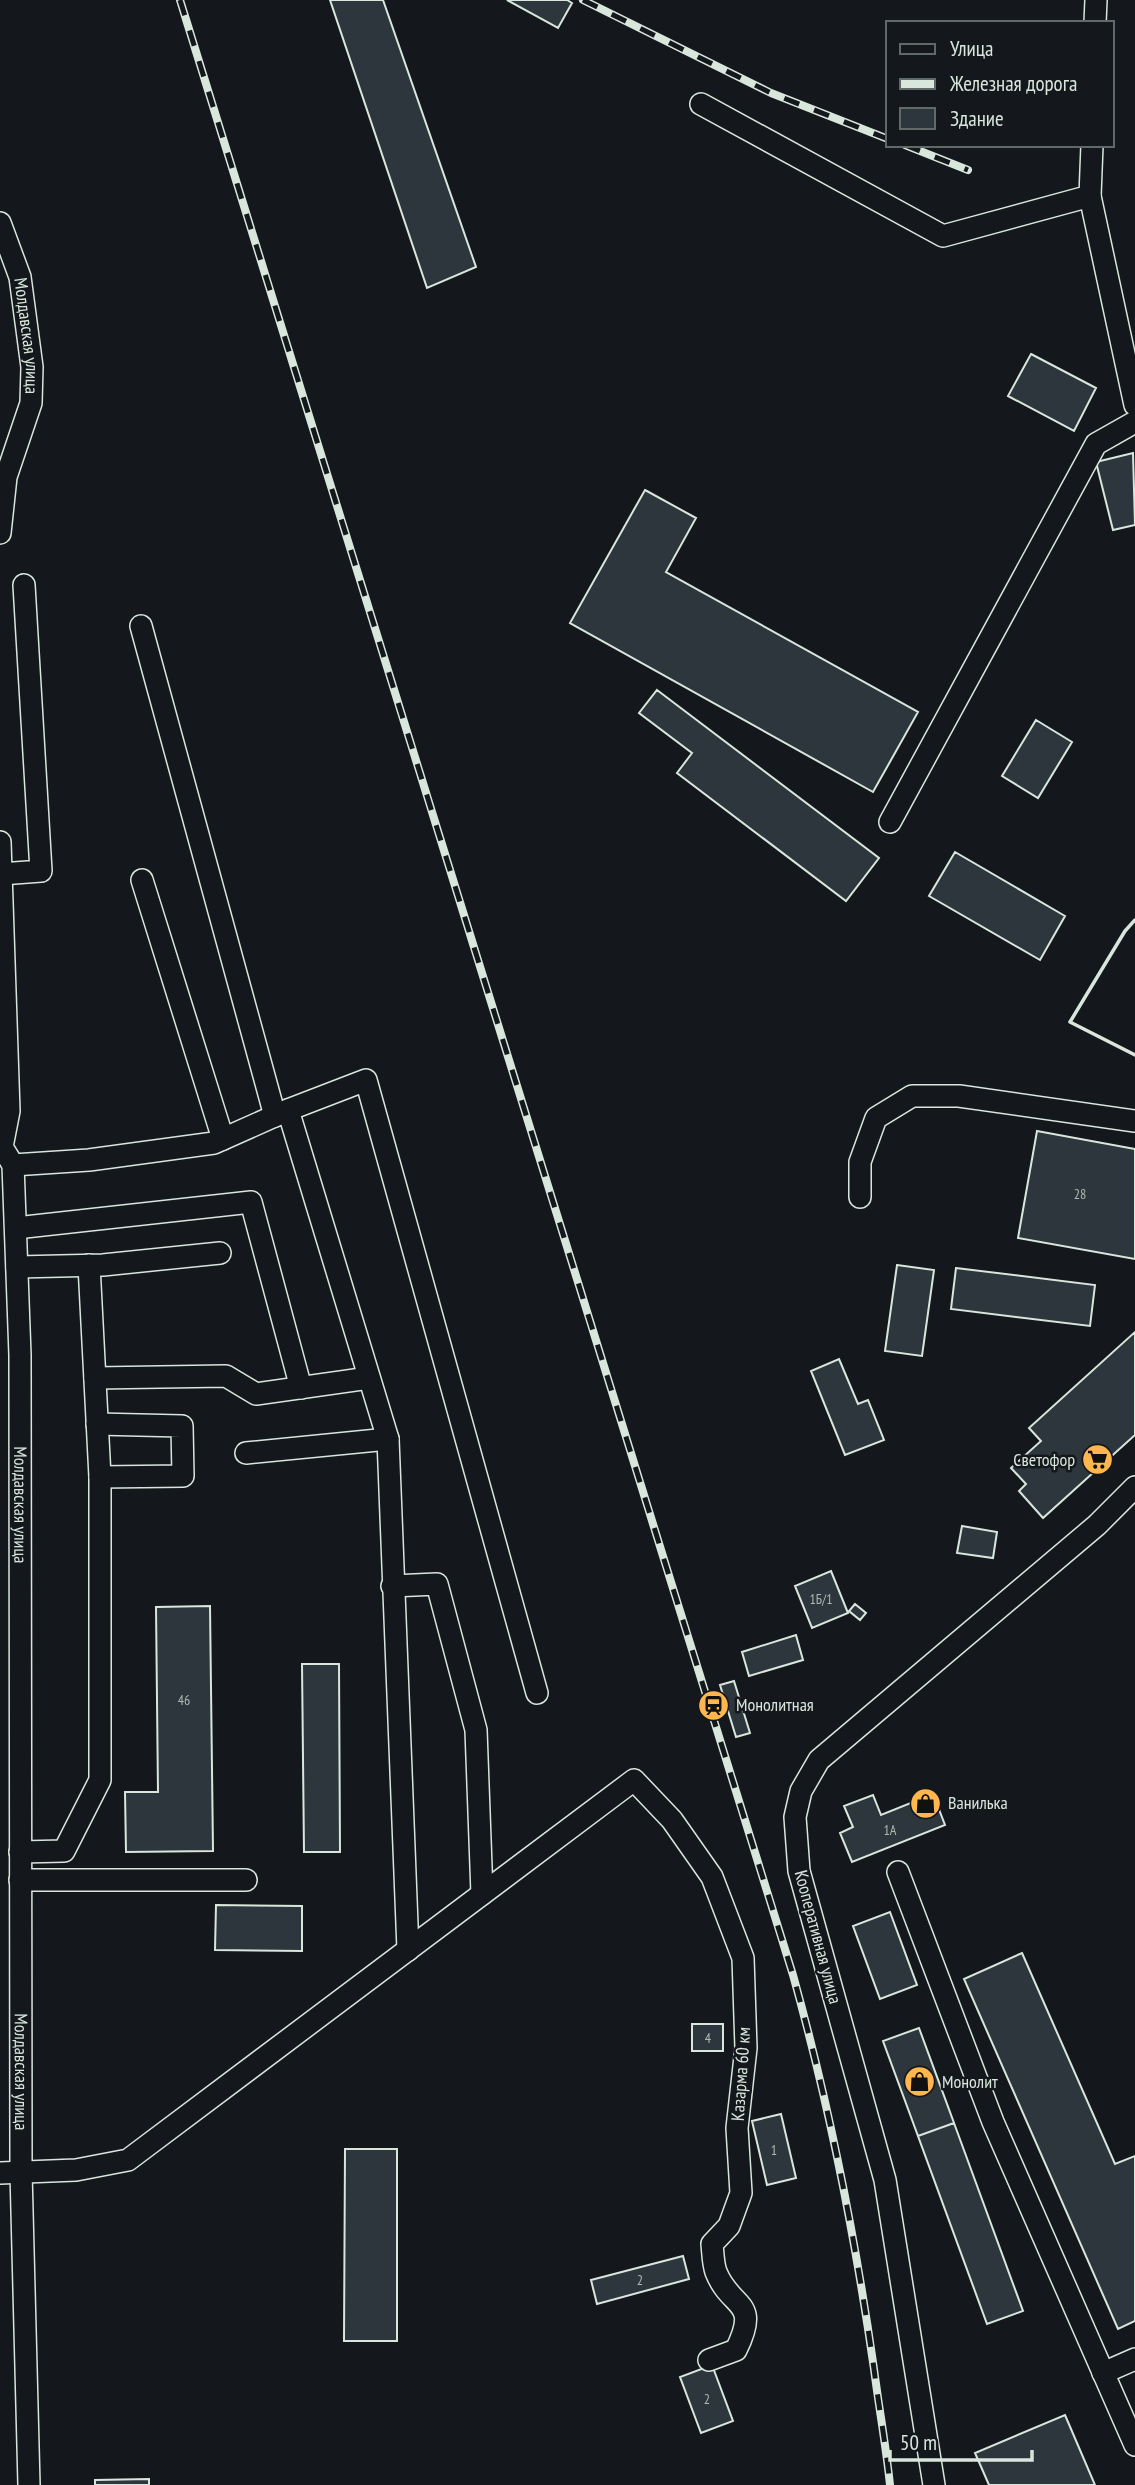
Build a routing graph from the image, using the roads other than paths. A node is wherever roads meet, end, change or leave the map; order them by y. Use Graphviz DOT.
graph roads {
  1 [pos="1096,0"];
  2 [pos="1095,21"];
  3 [pos="701,104"];
  4 [pos="1091,147"];
  5 [pos="1090,196"];
  6 [pos="0,223"];
  7 [pos="1135,405"];
  8 [pos="1135,422"];
  9 [pos="0,533"];
  10 [pos="24,585"];
  11 [pos="141,626"];
  12 [pos="890,822"];
  13 [pos="0,842"];
  14 [pos="1,874"];
  15 [pos="142,880"];
  16 [pos="281,1113"];
  17 [pos="1135,1121"];
  18 [pos="223,1139"];
  19 [pos="5,1153"];
  20 [pos="860,1197"];
  21 [pos="16,1228"];
  22 [pos="220,1253"];
  23 [pos="89,1265"];
  24 [pos="17,1267"];
  25 [pos="10,1355"];
  26 [pos="95,1378"];
  27 [pos="369,1378"];
  28 [pos="301,1388"];
  29 [pos="97,1424"];
  30 [pos="388,1439"];
  31 [pos="246,1452"];
  32 [pos="100,1477"];
  33 [pos="1135,1487"];
  34 [pos="392,1586"];
  35 [pos="537,1693"];
  36 [pos="20,1852"];
  37 [pos="898,1872"];
  38 [pos="20,1880"];
  39 [pos="246,1880"];
  40 [pos="482,1894"];
  41 [pos="408,1950"];
  42 [pos="10,2173"];
  43 [pos="1135,2359"];
  44 [pos="709,2360"];
  45 [pos="1103,2373"];
  46 [pos="1135,2445"];
  47 [pos="29,2485"];
  48 [pos="934,2485"];
  1 -- 2 [label="street"];
  3 -- 5 [label="street"];
  4 -- 5 [label="street"];
  5 -- 7 [label="street"];
  6 -- 9 [label="street, Молдавская улица"];
  8 -- 12 [label="street"];
  10 -- 14 [label="street"];
  11 -- 16 [label="street"];
  13 -- 14 [label="street, Молдавская улица"];
  14 -- 19 [label="street, Молдавская улица"];
  15 -- 18 [label="street"];
  16 -- 18 [label="street"];
  16 -- 27 [label="street"];
  16 -- 35 [label="street"];
  17 -- 20 [label="street"];
  18 -- 19 [label="street"];
  19 -- 21 [label="street, Молдавская улица"];
  21 -- 24 [label="street, Молдавская улица"];
  21 -- 28 [label="street"];
  22 -- 23 [label="street"];
  23 -- 24 [label="street"];
  23 -- 26 [label="street"];
  24 -- 25 [label="street, Молдавская улица"];
  25 -- 36 [label="street, Молдавская улица"];
  26 -- 28 [label="street"];
  26 -- 29 [label="street"];
  27 -- 28 [label="street"];
  27 -- 30 [label="street"];
  29 -- 32 [label="street"];
  29 -- 32 [label="street"];
  30 -- 31 [label="street"];
  30 -- 34 [label="street"];
  32 -- 36 [label="street"];
  33 -- 48 [label="street, Кооперативная улица"];
  34 -- 40 [label="street"];
  34 -- 41 [label="street"];
  36 -- 38 [label="street, Молдавская улица"];
  37 -- 45 [label="street"];
  38 -- 39 [label="street"];
  38 -- 42 [label="street, Молдавская улица"];
  40 -- 41 [label="street"];
  40 -- 44 [label="street, Казарма 60 км"];
  41 -- 42 [label="street"];
  42 -- 47 [label="street, Молдавская улица"];
  43 -- 45 [label="street"];
  45 -- 46 [label="street"];
}
